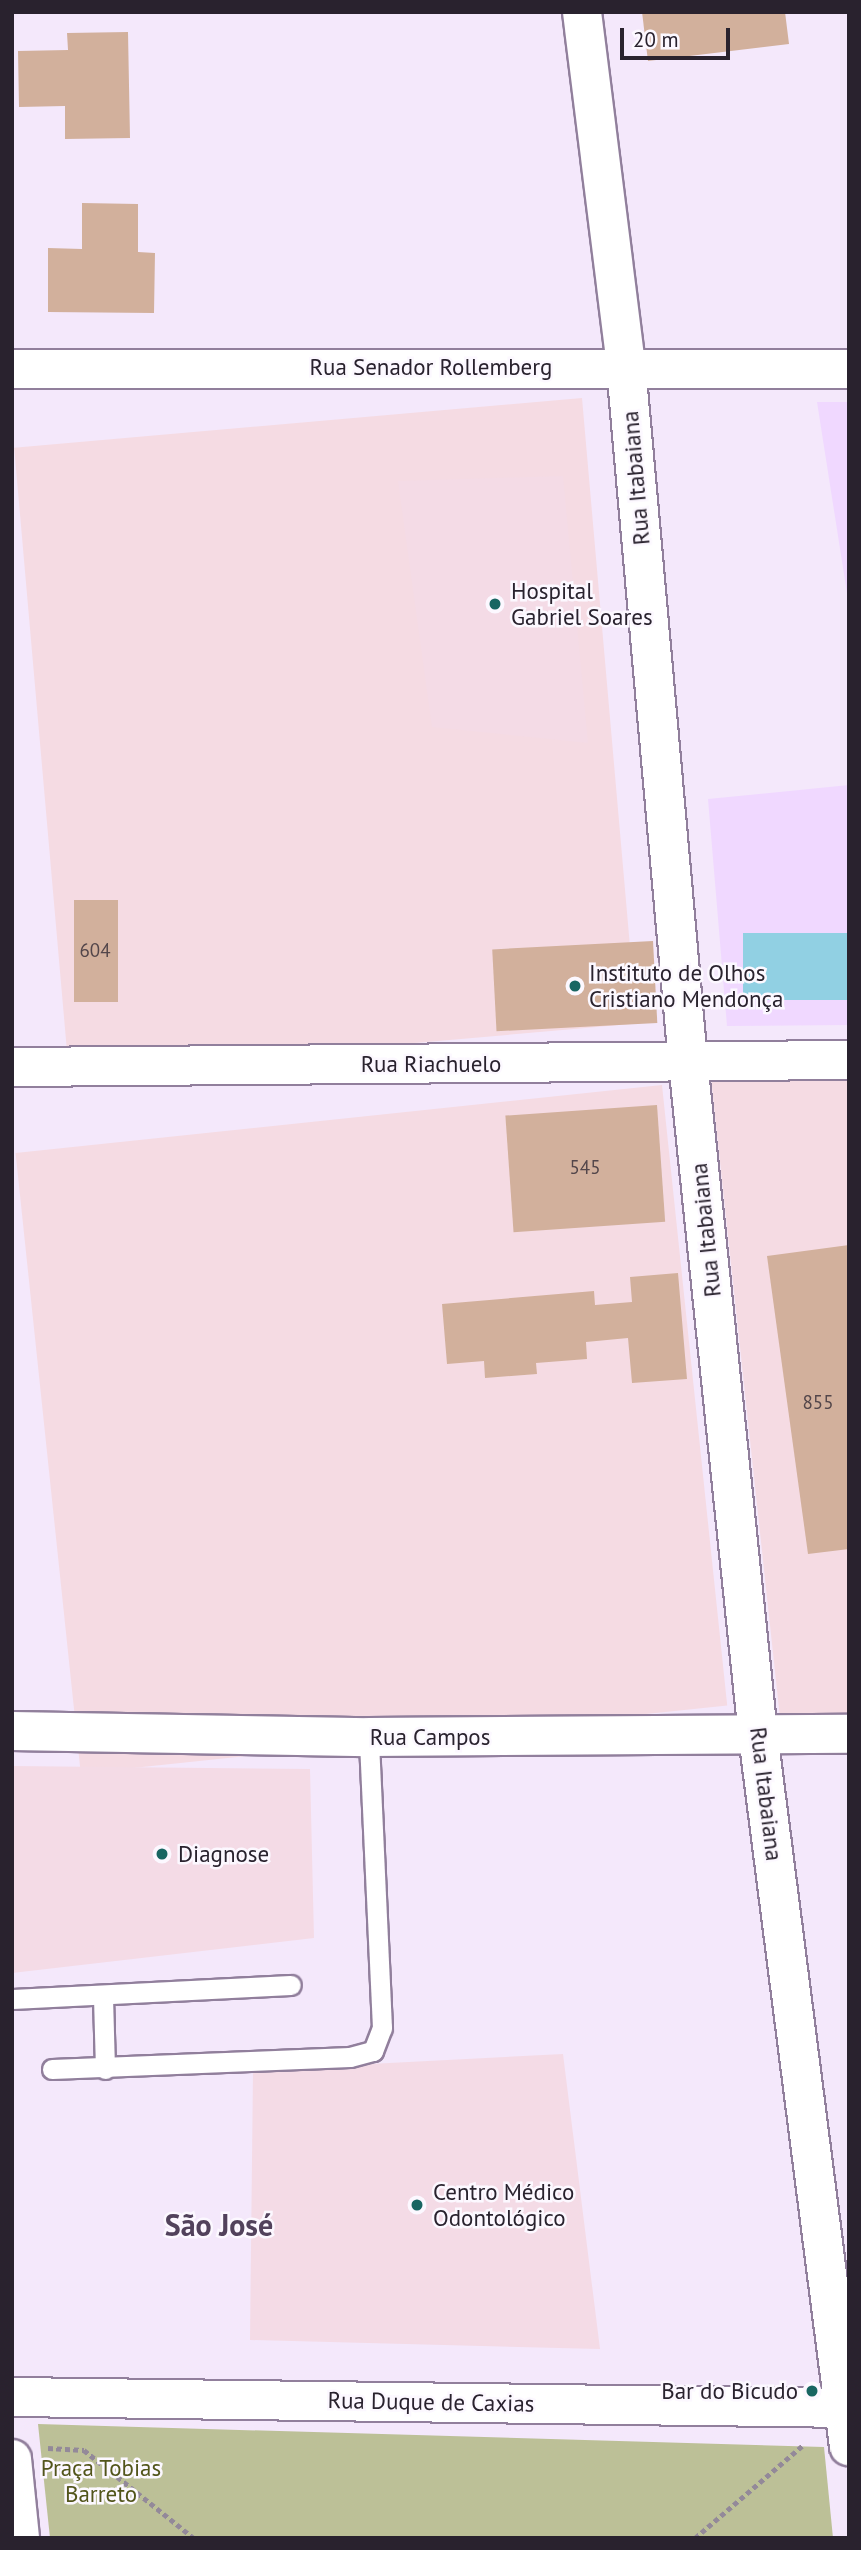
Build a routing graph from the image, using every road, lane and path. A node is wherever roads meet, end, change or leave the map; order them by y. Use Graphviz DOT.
graph roads {
  1 [pos="582,12"];
  2 [pos="626,367"];
  3 [pos="12,369"];
  4 [pos="849,369"];
  5 [pos="849,1060"];
  6 [pos="688,1062"];
  7 [pos="12,1067"];
  8 [pos="12,1731"];
  9 [pos="849,1734"];
  10 [pos="758,1735"];
  11 [pos="369,1737"];
  12 [pos="291,1985"];
  13 [pos="103,1997"];
  14 [pos="12,1999"];
  15 [pos="52,2069"];
  16 [pos="105,2069"];
  17 [pos="12,2397"];
  18 [pos="847,2408"];
  19 [pos="849,2446"];
  20 [pos="24,2454"];
  21 [pos="20,2538"];
  22 [pos="194,2538"];
  23 [pos="695,2538"];
  1 -- 2 [label="street, Rua Itabaiana"];
  2 -- 3 [label="street, Rua Senador Rollemberg"];
  2 -- 4 [label="street, Rua Senador Rollemberg"];
  2 -- 6 [label="street, Rua Itabaiana"];
  5 -- 6 [label="street, Rua Riachuelo"];
  6 -- 7 [label="street, Rua Riachuelo"];
  6 -- 10 [label="street, Rua Itabaiana"];
  8 -- 11 [label="street, Rua Campos"];
  9 -- 10 [label="street, Rua Campos"];
  10 -- 11 [label="street, Rua Campos"];
  10 -- 18 [label="street, Rua Itabaiana"];
  11 -- 16 [label="lane"];
  12 -- 13 [label="lane"];
  13 -- 14 [label="lane"];
  13 -- 16 [label="lane"];
  15 -- 16 [label="lane"];
  17 -- 18 [label="street, Rua Duque de Caxias"];
  18 -- 19 [label="street, Rua Itabaiana"];
  18 -- 23 [label="path"];
  20 -- 21 [label="street"];
  20 -- 22 [label="path"];
}
